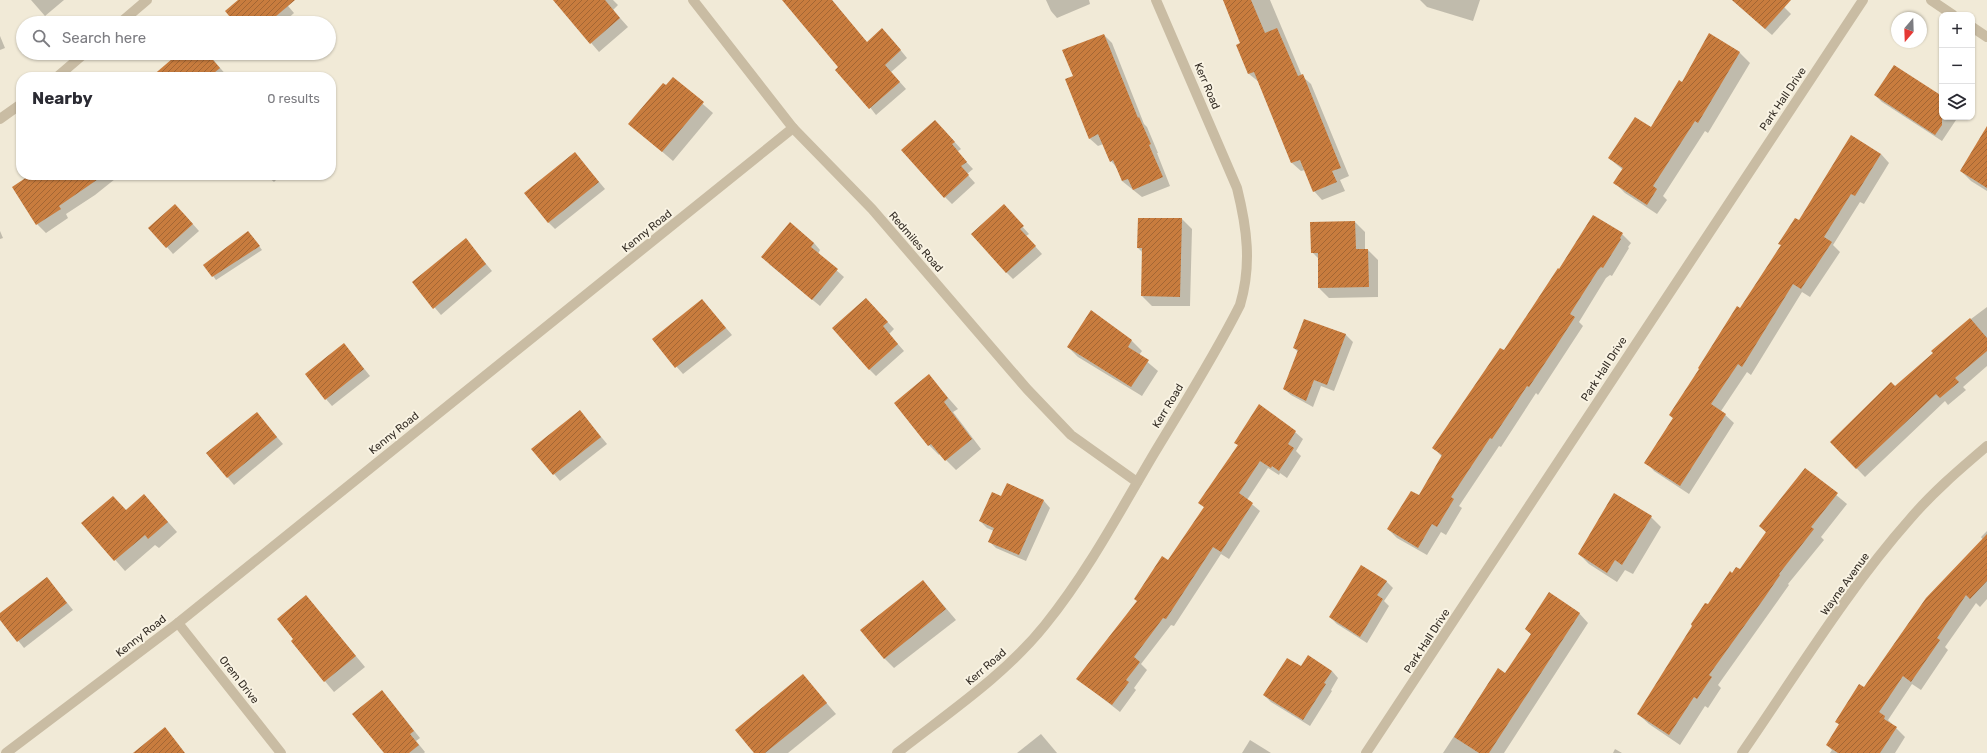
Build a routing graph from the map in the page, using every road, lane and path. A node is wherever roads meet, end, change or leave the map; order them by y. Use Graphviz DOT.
graph roads {
  1 [pos="147,0"];
  2 [pos="693,0"];
  3 [pos="1156,0"];
  4 [pos="1863,0"];
  5 [pos="1931,0"];
  6 [pos="1949,12"];
  7 [pos="128,16"];
  8 [pos="1975,29"];
  9 [pos="1987,37"];
  10 [pos="77,60"];
  11 [pos="63,72"];
  12 [pos="16,108"];
  13 [pos="0,119"];
  14 [pos="793,128"];
  15 [pos="1987,446"];
  16 [pos="1137,482"];
  17 [pos="178,623"];
  18 [pos="6,753"];
  19 [pos="281,753"];
  20 [pos="897,753"];
  21 [pos="1366,753"];
  22 [pos="1742,753"];
  1 -- 7 [label="street"];
  2 -- 14 [label="street, Redmiles Road"];
  3 -- 16 [label="street, Kerr Road"];
  4 -- 21 [label="street, Park Hall Drive"];
  5 -- 6 [label="street"];
  8 -- 9 [label="street"];
  10 -- 11 [label="street"];
  12 -- 13 [label="street"];
  14 -- 16 [label="street, Redmiles Road"];
  14 -- 17 [label="street, Kenny Road"];
  15 -- 22 [label="street, Wayne Avenue"];
  16 -- 20 [label="street, Kerr Road"];
  17 -- 18 [label="street, Kenny Road"];
  17 -- 19 [label="street, Orem Drive"];
}
